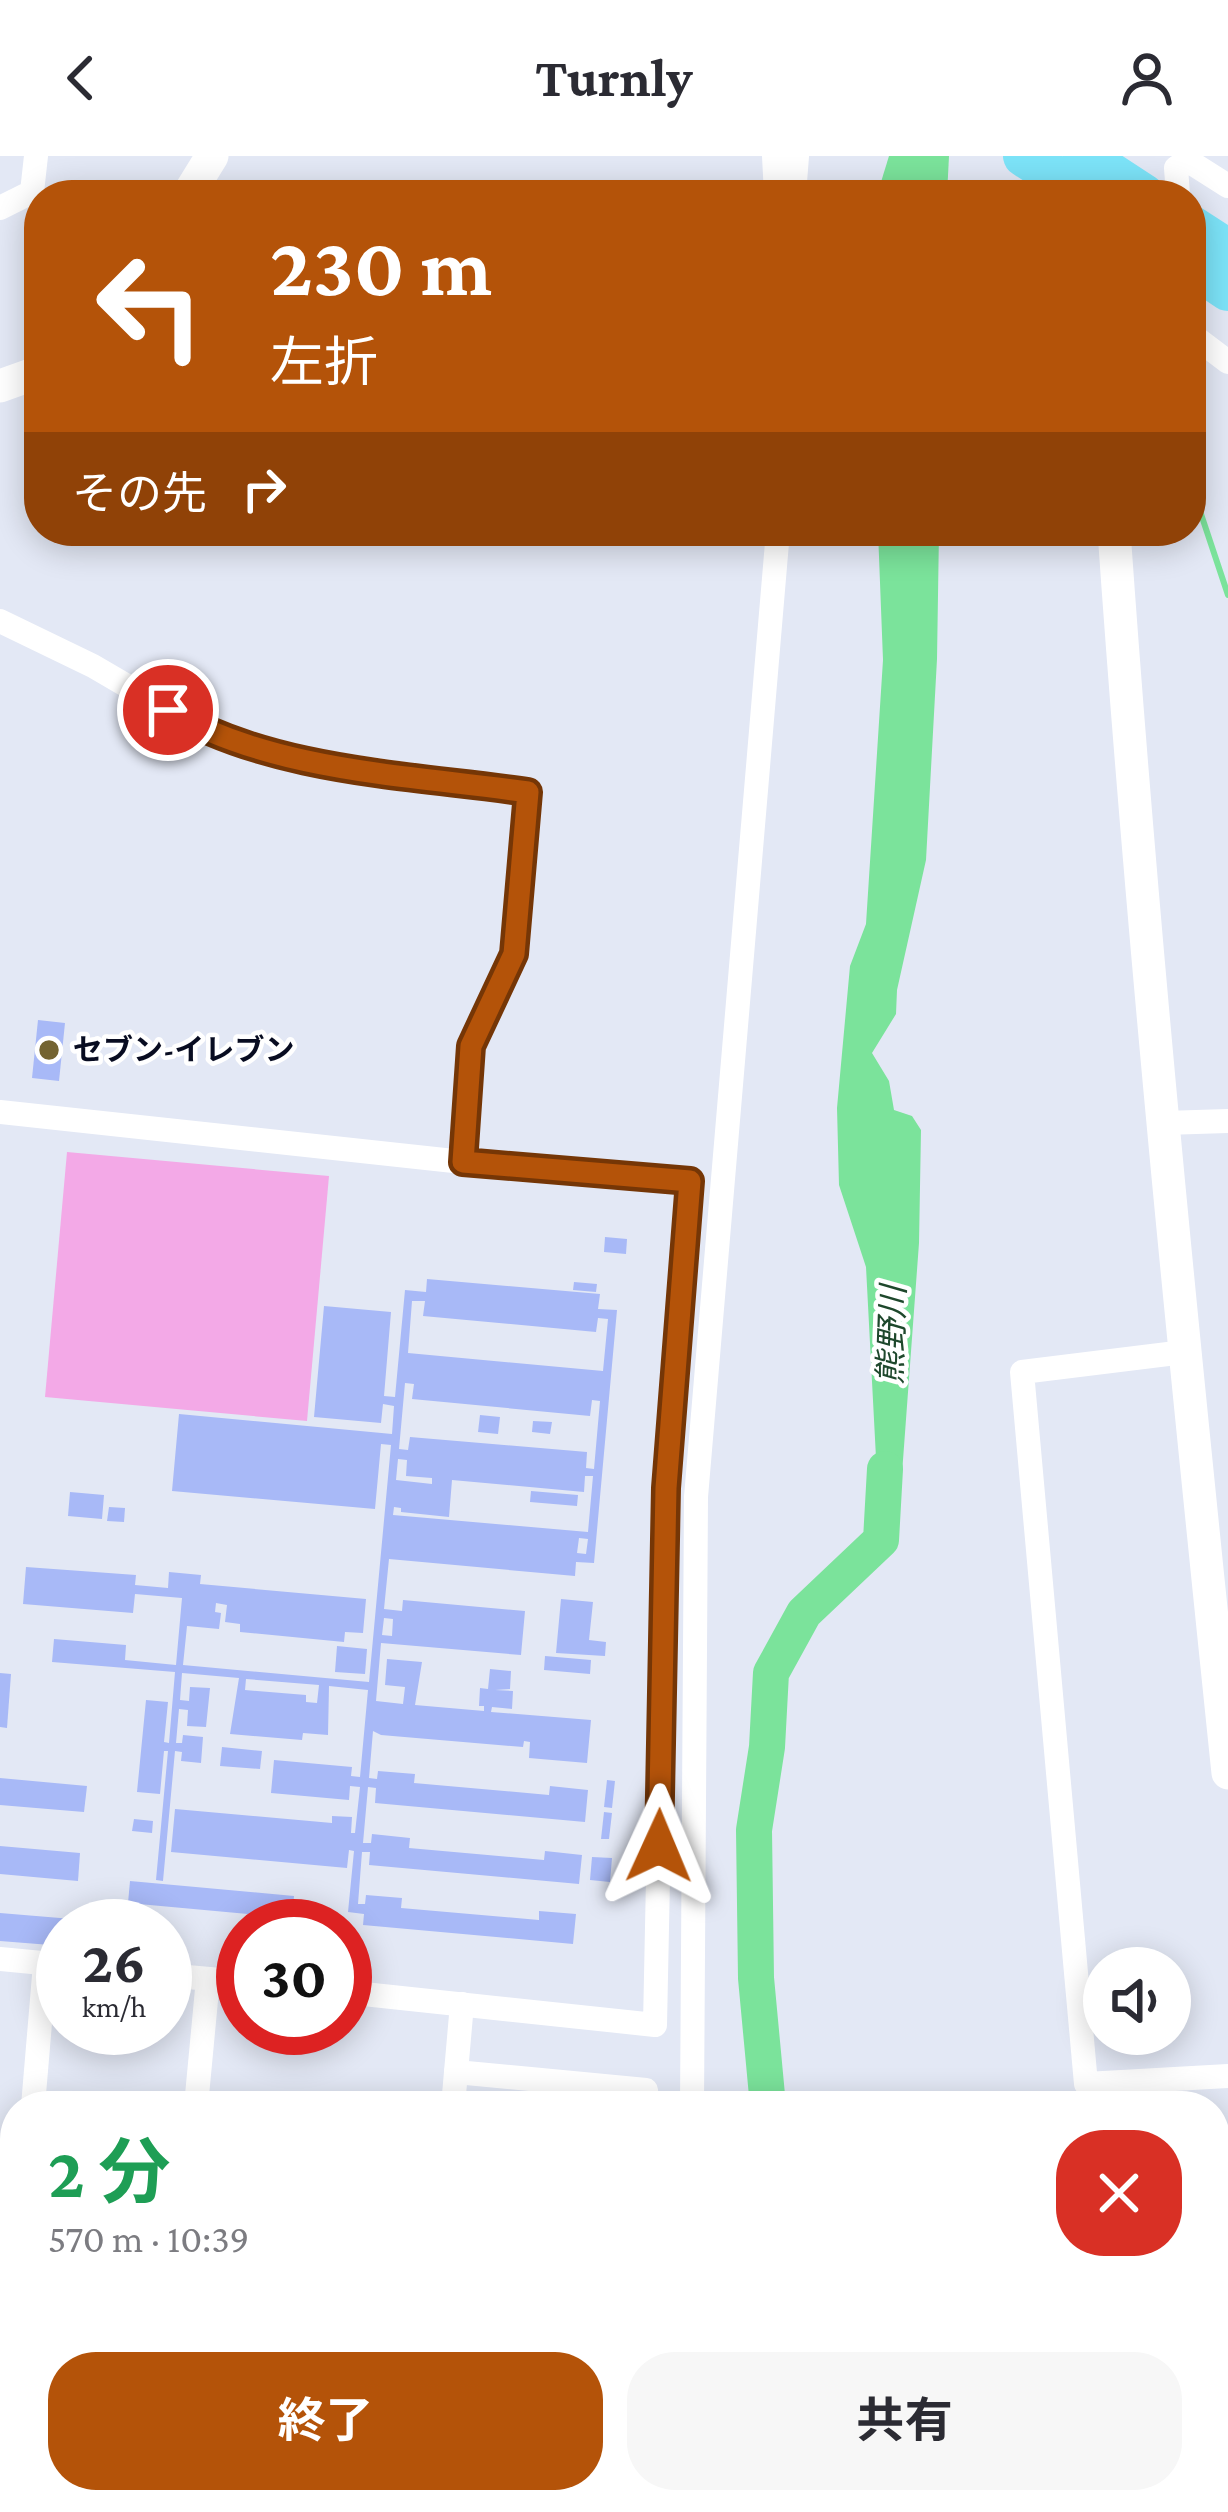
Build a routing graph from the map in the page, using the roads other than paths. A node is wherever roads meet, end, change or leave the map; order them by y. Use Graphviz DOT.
graph roads {
  1 [pos="1024,156"];
  2 [pos="1084,156"];
  3 [pos="1061,180"];
  4 [pos="1121,180"];
  5 [pos="1177,180"];
  6 [pos="1228,186"];
  7 [pos="777,546"];
  8 [pos="1115,546"];
  9 [pos="0,621"];
  10 [pos="0,1112"];
  11 [pos="1228,1120"];
  12 [pos="1164,1123"];
  13 [pos="463,1162"];
  14 [pos="1184,1352"];
  15 [pos="1228,1773"];
  16 [pos="0,1959"];
  17 [pos="36,1963"];
  18 [pos="192,1978"];
  19 [pos="208,1979"];
  20 [pos="216,1980"];
  21 [pos="372,1995"];
  22 [pos="462,2004"];
  23 [pos="41,2055"];
  24 [pos="456,2072"];
  25 [pos="1228,2076"];
  26 [pos="35,2091"];
  27 [pos="197,2091"];
  28 [pos="454,2091"];
  29 [pos="646,2091"];
  30 [pos="692,2091"];
  1 -- 3 [label="highway"];
  2 -- 4 [label="highway"];
  5 -- 6 [label="street"];
  7 -- 30 [label="street"];
  8 -- 12 [label="street"];
  9 -- 13 [label="street"];
  10 -- 13 [label="street"];
  11 -- 12 [label="street"];
  12 -- 14 [label="street"];
  13 -- 22 [label="street"];
  14 -- 15 [label="street"];
  14 -- 25 [label="street"];
  16 -- 17 [label="street"];
  18 -- 19 [label="street"];
  19 -- 20 [label="street"];
  19 -- 27 [label="street"];
  21 -- 22 [label="street"];
  22 -- 24 [label="street"];
  23 -- 26 [label="street"];
  24 -- 28 [label="street"];
  24 -- 29 [label="street"];
}
